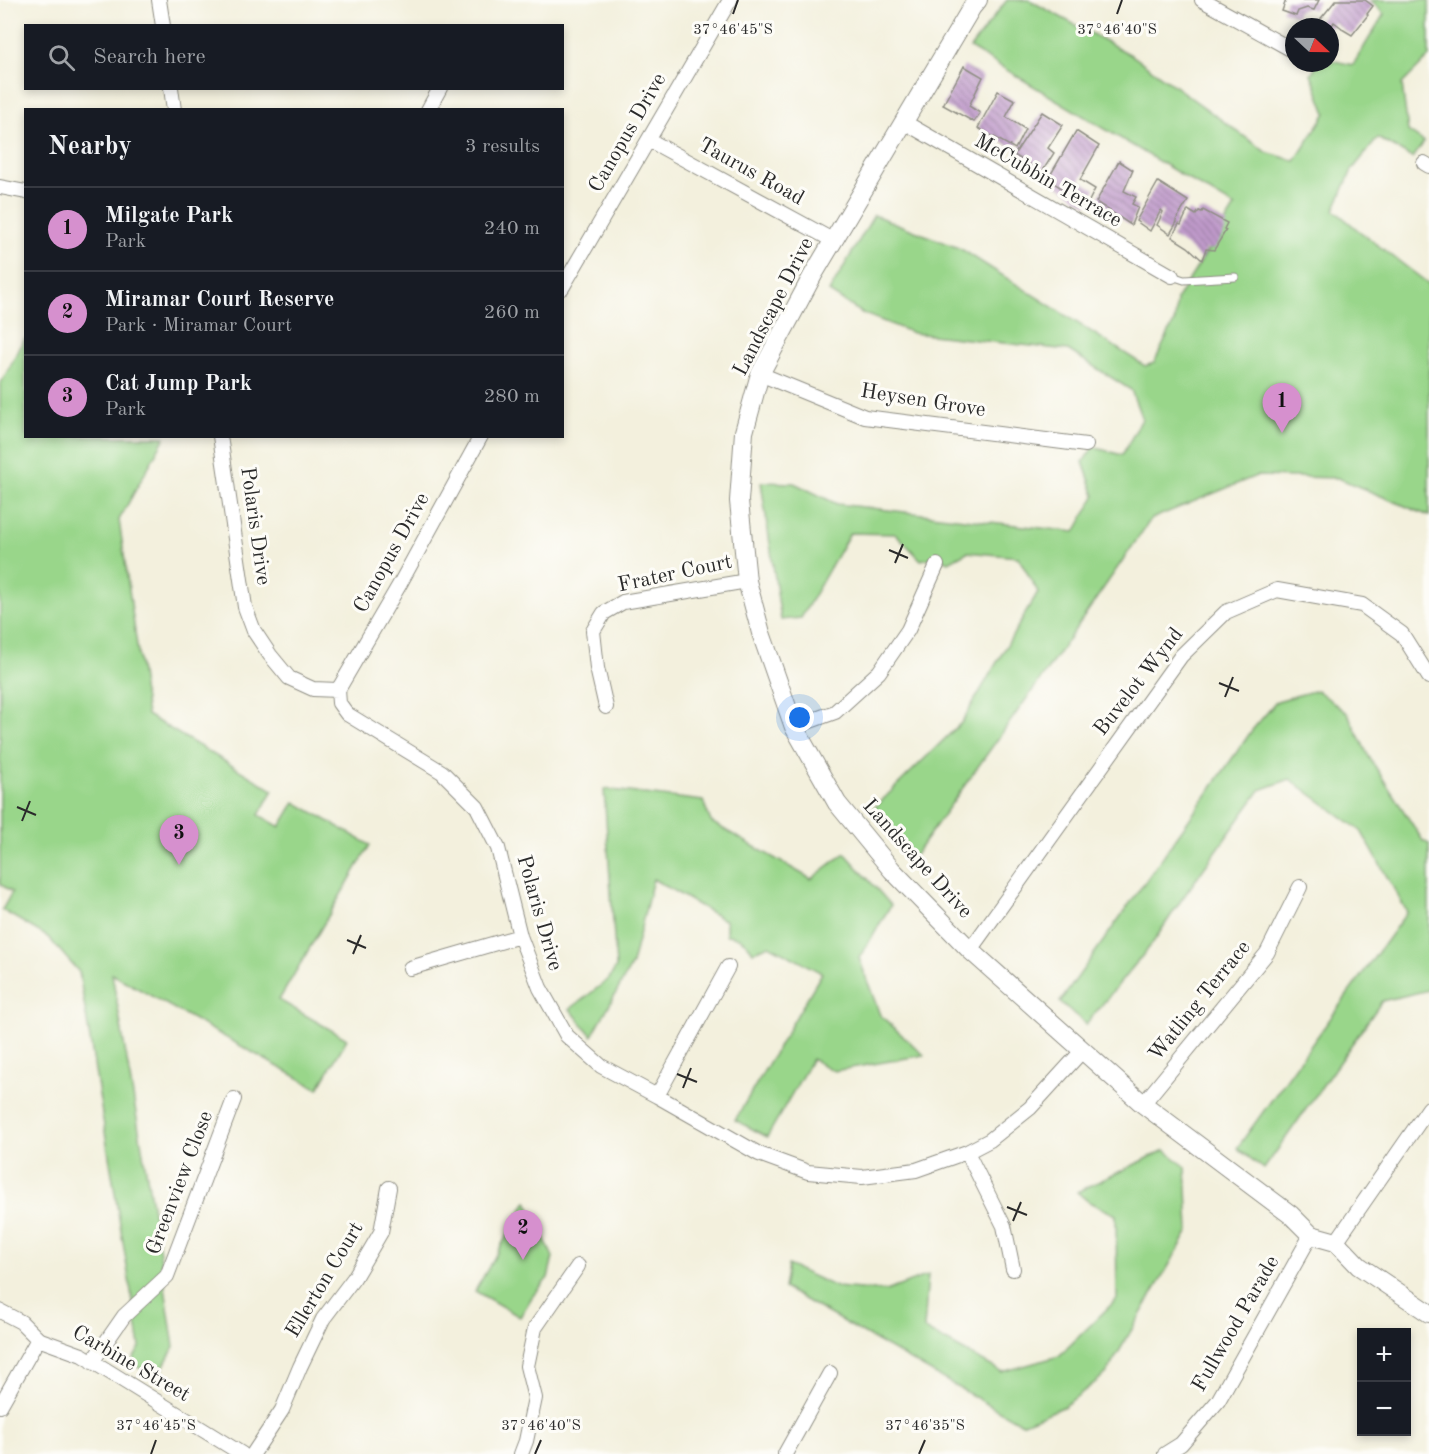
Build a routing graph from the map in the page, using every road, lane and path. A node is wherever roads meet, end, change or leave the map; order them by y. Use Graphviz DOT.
graph roads {
  1 [pos="159,0"];
  2 [pos="730,0"];
  3 [pos="978,0"];
  4 [pos="1202,0"];
  5 [pos="163,24"];
  6 [pos="1285,46"];
  7 [pos="171,90"];
  8 [pos="439,90"];
  9 [pos="174,108"];
  10 [pos="429,108"];
  11 [pos="904,122"];
  12 [pos="649,140"];
  13 [pos="0,187"];
  14 [pos="24,192"];
  15 [pos="834,241"];
  16 [pos="1172,276"];
  17 [pos="1235,277"];
  18 [pos="564,285"];
  19 [pos="760,374"];
  20 [pos="220,438"];
  21 [pos="480,438"];
  22 [pos="1086,445"];
  23 [pos="938,565"];
  24 [pos="747,581"];
  25 [pos="1429,677"];
  26 [pos="338,690"];
  27 [pos="606,707"];
  28 [pos="794,727"];
  29 [pos="1300,887"];
  30 [pos="520,936"];
  31 [pos="969,950"];
  32 [pos="728,967"];
  33 [pos="410,968"];
  34 [pos="1082,1051"];
  35 [pos="657,1096"];
  36 [pos="234,1099"];
  37 [pos="1143,1104"];
  38 [pos="1429,1108"];
  39 [pos="967,1152"];
  40 [pos="389,1188"];
  41 [pos="1311,1235"];
  42 [pos="1336,1242"];
  43 [pos="578,1266"];
  44 [pos="1013,1269"];
  45 [pos="0,1311"];
  46 [pos="1429,1313"];
  47 [pos="38,1339"];
  48 [pos="92,1362"];
  49 [pos="830,1373"];
  50 [pos="0,1406"];
  51 [pos="242,1454"];
  52 [pos="253,1454"];
  53 [pos="521,1454"];
  54 [pos="785,1454"];
  55 [pos="1165,1454"];
  1 -- 5 [label="street"];
  2 -- 12 [label="street, Canopus Drive"];
  3 -- 11 [label="street, Landscape Drive"];
  4 -- 6 [label="street"];
  7 -- 9 [label="street"];
  8 -- 10 [label="street"];
  11 -- 15 [label="street, Landscape Drive"];
  11 -- 16 [label="street, McCubbin Terrace"];
  12 -- 15 [label="street, Taurus Road"];
  12 -- 18 [label="street, Canopus Drive"];
  13 -- 14 [label="street"];
  15 -- 19 [label="street, Landscape Drive"];
  16 -- 17 [label="lane"];
  19 -- 22 [label="street, Heysen Grove"];
  19 -- 24 [label="street, Landscape Drive"];
  20 -- 26 [label="street, Polaris Drive"];
  21 -- 26 [label="street, Canopus Drive"];
  23 -- 28 [label="street"];
  24 -- 27 [label="street, Frater Court"];
  24 -- 28 [label="street, Landscape Drive"];
  25 -- 31 [label="street, Buvelot Wynd"];
  26 -- 30 [label="street, Polaris Drive"];
  28 -- 31 [label="street, Landscape Drive"];
  29 -- 37 [label="street, Watling Terrace"];
  30 -- 33 [label="street"];
  30 -- 35 [label="street, Polaris Drive"];
  31 -- 34 [label="street, Landscape Drive"];
  32 -- 35 [label="street"];
  34 -- 37 [label="street, Landscape Drive"];
  34 -- 39 [label="street, Polaris Drive"];
  35 -- 39 [label="street, Polaris Drive"];
  36 -- 48 [label="street, Greenview Close"];
  37 -- 41 [label="street, Landscape Drive"];
  38 -- 42 [label="street"];
  39 -- 44 [label="street"];
  40 -- 52 [label="street, Ellerton Court"];
  41 -- 42 [label="street, Landscape Drive"];
  41 -- 55 [label="street, Fullwood Parade"];
  42 -- 46 [label="street"];
  43 -- 53 [label="street"];
  45 -- 47 [label="street, Carbine Street"];
  47 -- 48 [label="street, Carbine Street"];
  47 -- 50 [label="street"];
  48 -- 51 [label="street, Carbine Street"];
  49 -- 54 [label="street"];
}
